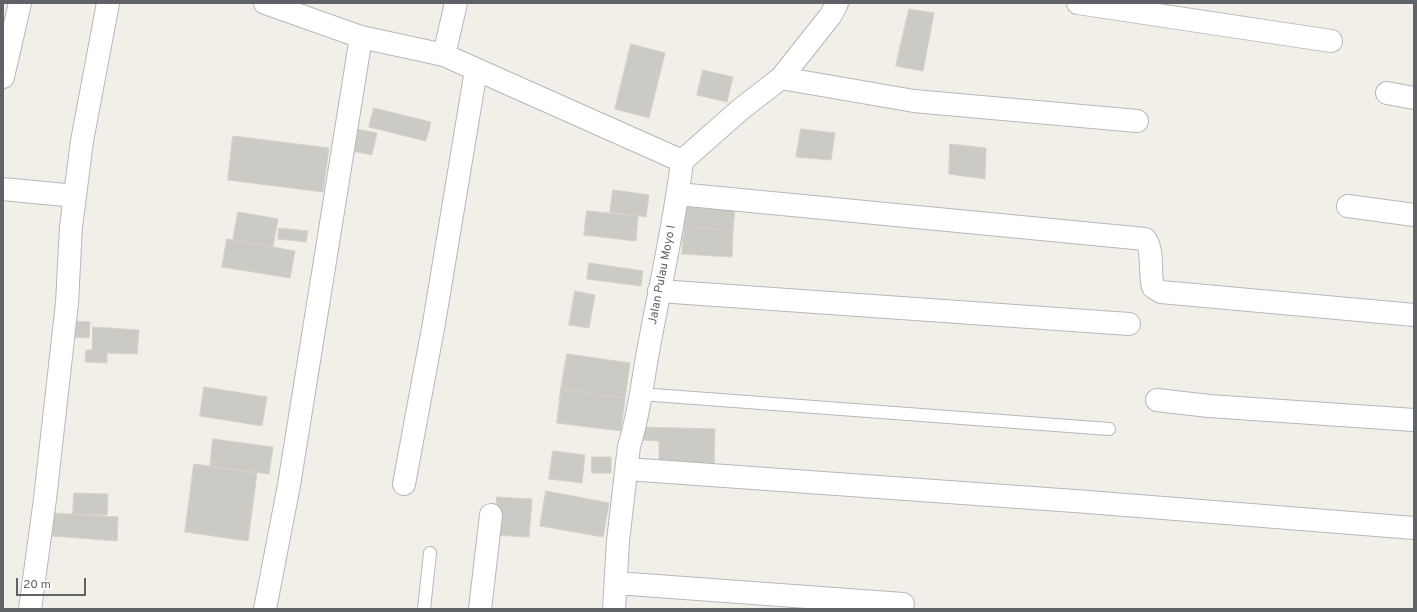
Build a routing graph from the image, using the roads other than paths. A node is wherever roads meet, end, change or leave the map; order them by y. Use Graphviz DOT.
graph roads {
  1 [pos="20,3"];
  2 [pos="108,3"];
  3 [pos="265,3"];
  4 [pos="456,3"];
  5 [pos="837,3"];
  6 [pos="1078,3"];
  7 [pos="292,8"];
  8 [pos="361,37"];
  9 [pos="1331,41"];
  10 [pos="444,55"];
  11 [pos="476,70"];
  12 [pos="3,77"];
  13 [pos="781,78"];
  14 [pos="1387,93"];
  15 [pos="1414,98"];
  16 [pos="1137,121"];
  17 [pos="682,161"];
  18 [pos="3,189"];
  19 [pos="678,194"];
  20 [pos="75,196"];
  21 [pos="1348,206"];
  22 [pos="1414,215"];
  23 [pos="659,291"];
  24 [pos="1414,315"];
  25 [pos="1129,324"];
  26 [pos="640,394"];
  27 [pos="1157,400"];
  28 [pos="1414,420"];
  29 [pos="1109,429"];
  30 [pos="627,469"];
  31 [pos="404,484"];
  32 [pos="492,515"];
  33 [pos="1414,528"];
  34 [pos="430,553"];
  35 [pos="616,583"];
  36 [pos="903,604"];
  37 [pos="30,609"];
  38 [pos="265,609"];
  39 [pos="424,609"];
  40 [pos="480,609"];
  41 [pos="614,609"];
  1 -- 12 [label="street"];
  2 -- 20 [label="street"];
  3 -- 7 [label="street"];
  4 -- 10 [label="street"];
  5 -- 13 [label="street"];
  6 -- 9 [label="street"];
  7 -- 8 [label="street"];
  8 -- 10 [label="street"];
  8 -- 38 [label="street"];
  10 -- 11 [label="street"];
  11 -- 17 [label="street"];
  11 -- 31 [label="street"];
  13 -- 16 [label="street"];
  13 -- 17 [label="street"];
  14 -- 15 [label="street"];
  17 -- 19 [label="street, Jalan Pulau Moyo I"];
  18 -- 20 [label="street"];
  19 -- 23 [label="street, Jalan Pulau Moyo I"];
  19 -- 24 [label="street"];
  20 -- 37 [label="street"];
  21 -- 22 [label="street"];
  23 -- 25 [label="street"];
  23 -- 26 [label="street, Jalan Pulau Moyo I"];
  26 -- 29 [label="lane"];
  26 -- 30 [label="street, Jalan Pulau Moyo I"];
  27 -- 28 [label="street"];
  30 -- 33 [label="street"];
  30 -- 35 [label="street, Jalan Pulau Moyo I"];
  32 -- 40 [label="street"];
  34 -- 39 [label="lane"];
  35 -- 36 [label="street"];
  35 -- 41 [label="street, Jalan Pulau Moyo I"];
}
